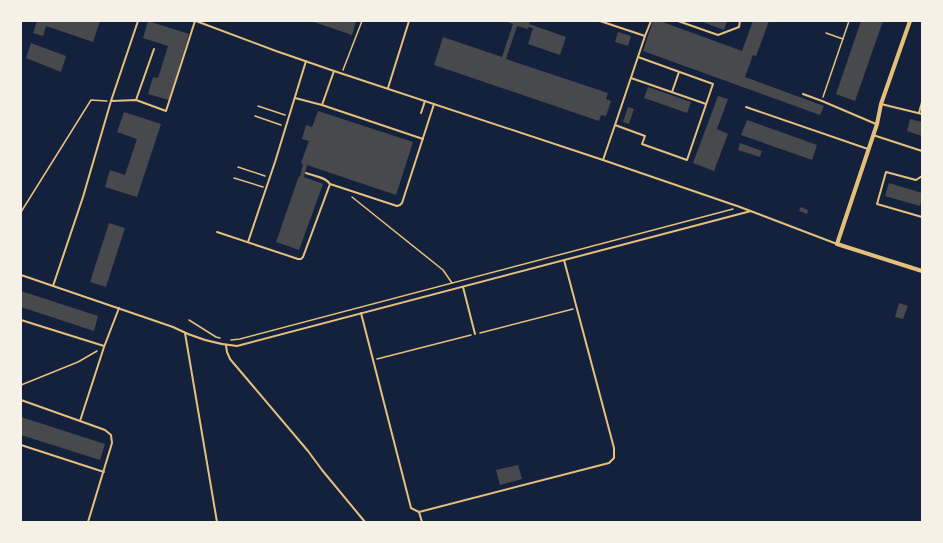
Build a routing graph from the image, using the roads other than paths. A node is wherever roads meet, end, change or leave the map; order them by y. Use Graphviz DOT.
graph roads {
  1 [pos="138,21"];
  2 [pos="196,21"];
  3 [pos="409,21"];
  4 [pos="600,21"];
  5 [pos="651,21"];
  6 [pos="678,21"];
  7 [pos="740,21"];
  8 [pos="910,21"];
  9 [pos="609,22"];
  10 [pos="645,36"];
  11 [pos="154,49"];
  12 [pos="638,57"];
  13 [pos="306,61"];
  14 [pos="334,71"];
  15 [pos="680,72"];
  16 [pos="631,78"];
  17 [pos="388,88"];
  18 [pos="672,92"];
  19 [pos="803,94"];
  20 [pos="295,98"];
  21 [pos="136,100"];
  22 [pos="111,101"];
  23 [pos="425,101"];
  24 [pos="922,102"];
  25 [pos="434,104"];
  26 [pos="706,104"];
  27 [pos="881,104"];
  28 [pos="322,105"];
  29 [pos="746,107"];
  30 [pos="421,113"];
  31 [pos="919,113"];
  32 [pos="922,114"];
  33 [pos="877,124"];
  34 [pos="614,125"];
  35 [pos="874,135"];
  36 [pos="423,138"];
  37 [pos="869,149"];
  38 [pos="922,151"];
  39 [pos="603,160"];
  40 [pos="306,173"];
  41 [pos="922,176"];
  42 [pos="330,184"];
  43 [pos="751,211"];
  44 [pos="922,217"];
  45 [pos="217,232"];
  46 [pos="248,242"];
  47 [pos="837,244"];
  48 [pos="564,260"];
  49 [pos="922,271"];
  50 [pos="21,275"];
  51 [pos="53,286"];
  52 [pos="462,287"];
  53 [pos="119,308"];
  54 [pos="361,313"];
  55 [pos="21,320"];
  56 [pos="185,333"];
  57 [pos="475,334"];
  58 [pos="226,345"];
  59 [pos="104,347"];
  60 [pos="21,400"];
  61 [pos="80,421"];
  62 [pos="21,445"];
  63 [pos="104,472"];
  64 [pos="419,512"];
  65 [pos="88,522"];
  66 [pos="217,522"];
  67 [pos="365,522"];
  68 [pos="422,522"];
  1 -- 22 [label="lane"];
  2 -- 13 [label="lane"];
  2 -- 21 [label="lane"];
  3 -- 17 [label="lane"];
  4 -- 9 [label="lane"];
  5 -- 10 [label="lane"];
  6 -- 7 [label="lane"];
  8 -- 27 [label="street"];
  9 -- 10 [label="lane"];
  10 -- 12 [label="lane"];
  11 -- 21 [label="lane"];
  12 -- 15 [label="lane"];
  12 -- 16 [label="lane"];
  13 -- 14 [label="lane"];
  13 -- 20 [label="lane"];
  14 -- 17 [label="lane"];
  14 -- 28 [label="lane"];
  15 -- 18 [label="lane"];
  15 -- 26 [label="lane"];
  16 -- 18 [label="lane"];
  16 -- 34 [label="lane"];
  17 -- 23 [label="lane"];
  18 -- 26 [label="lane"];
  19 -- 33 [label="lane"];
  20 -- 28 [label="lane"];
  20 -- 46 [label="lane"];
  21 -- 22 [label="lane"];
  22 -- 51 [label="lane"];
  23 -- 25 [label="lane"];
  23 -- 30 [label="lane"];
  24 -- 31 [label="lane"];
  25 -- 36 [label="lane"];
  25 -- 39 [label="lane"];
  26 -- 34 [label="lane"];
  27 -- 31 [label="lane"];
  27 -- 33 [label="street"];
  28 -- 36 [label="lane"];
  29 -- 37 [label="lane"];
  31 -- 32 [label="lane"];
  33 -- 35 [label="street"];
  34 -- 39 [label="lane"];
  35 -- 37 [label="street"];
  35 -- 38 [label="lane"];
  36 -- 42 [label="lane"];
  37 -- 47 [label="street"];
  39 -- 43 [label="lane"];
  40 -- 42 [label="lane"];
  41 -- 44 [label="lane"];
  42 -- 46 [label="lane"];
  43 -- 47 [label="lane"];
  43 -- 48 [label="lane"];
  45 -- 46 [label="lane"];
  47 -- 49 [label="street"];
  48 -- 52 [label="lane"];
  48 -- 64 [label="lane"];
  50 -- 51 [label="lane"];
  51 -- 53 [label="lane"];
  52 -- 54 [label="lane"];
  52 -- 57 [label="lane"];
  53 -- 56 [label="lane"];
  53 -- 59 [label="lane"];
  54 -- 58 [label="lane"];
  54 -- 64 [label="lane"];
  55 -- 59 [label="lane"];
  56 -- 58 [label="lane"];
  56 -- 66 [label="lane"];
  58 -- 67 [label="lane"];
  59 -- 61 [label="lane"];
  60 -- 61 [label="lane"];
  61 -- 63 [label="lane"];
  62 -- 63 [label="lane"];
  63 -- 65 [label="lane"];
  64 -- 68 [label="lane"];
}
